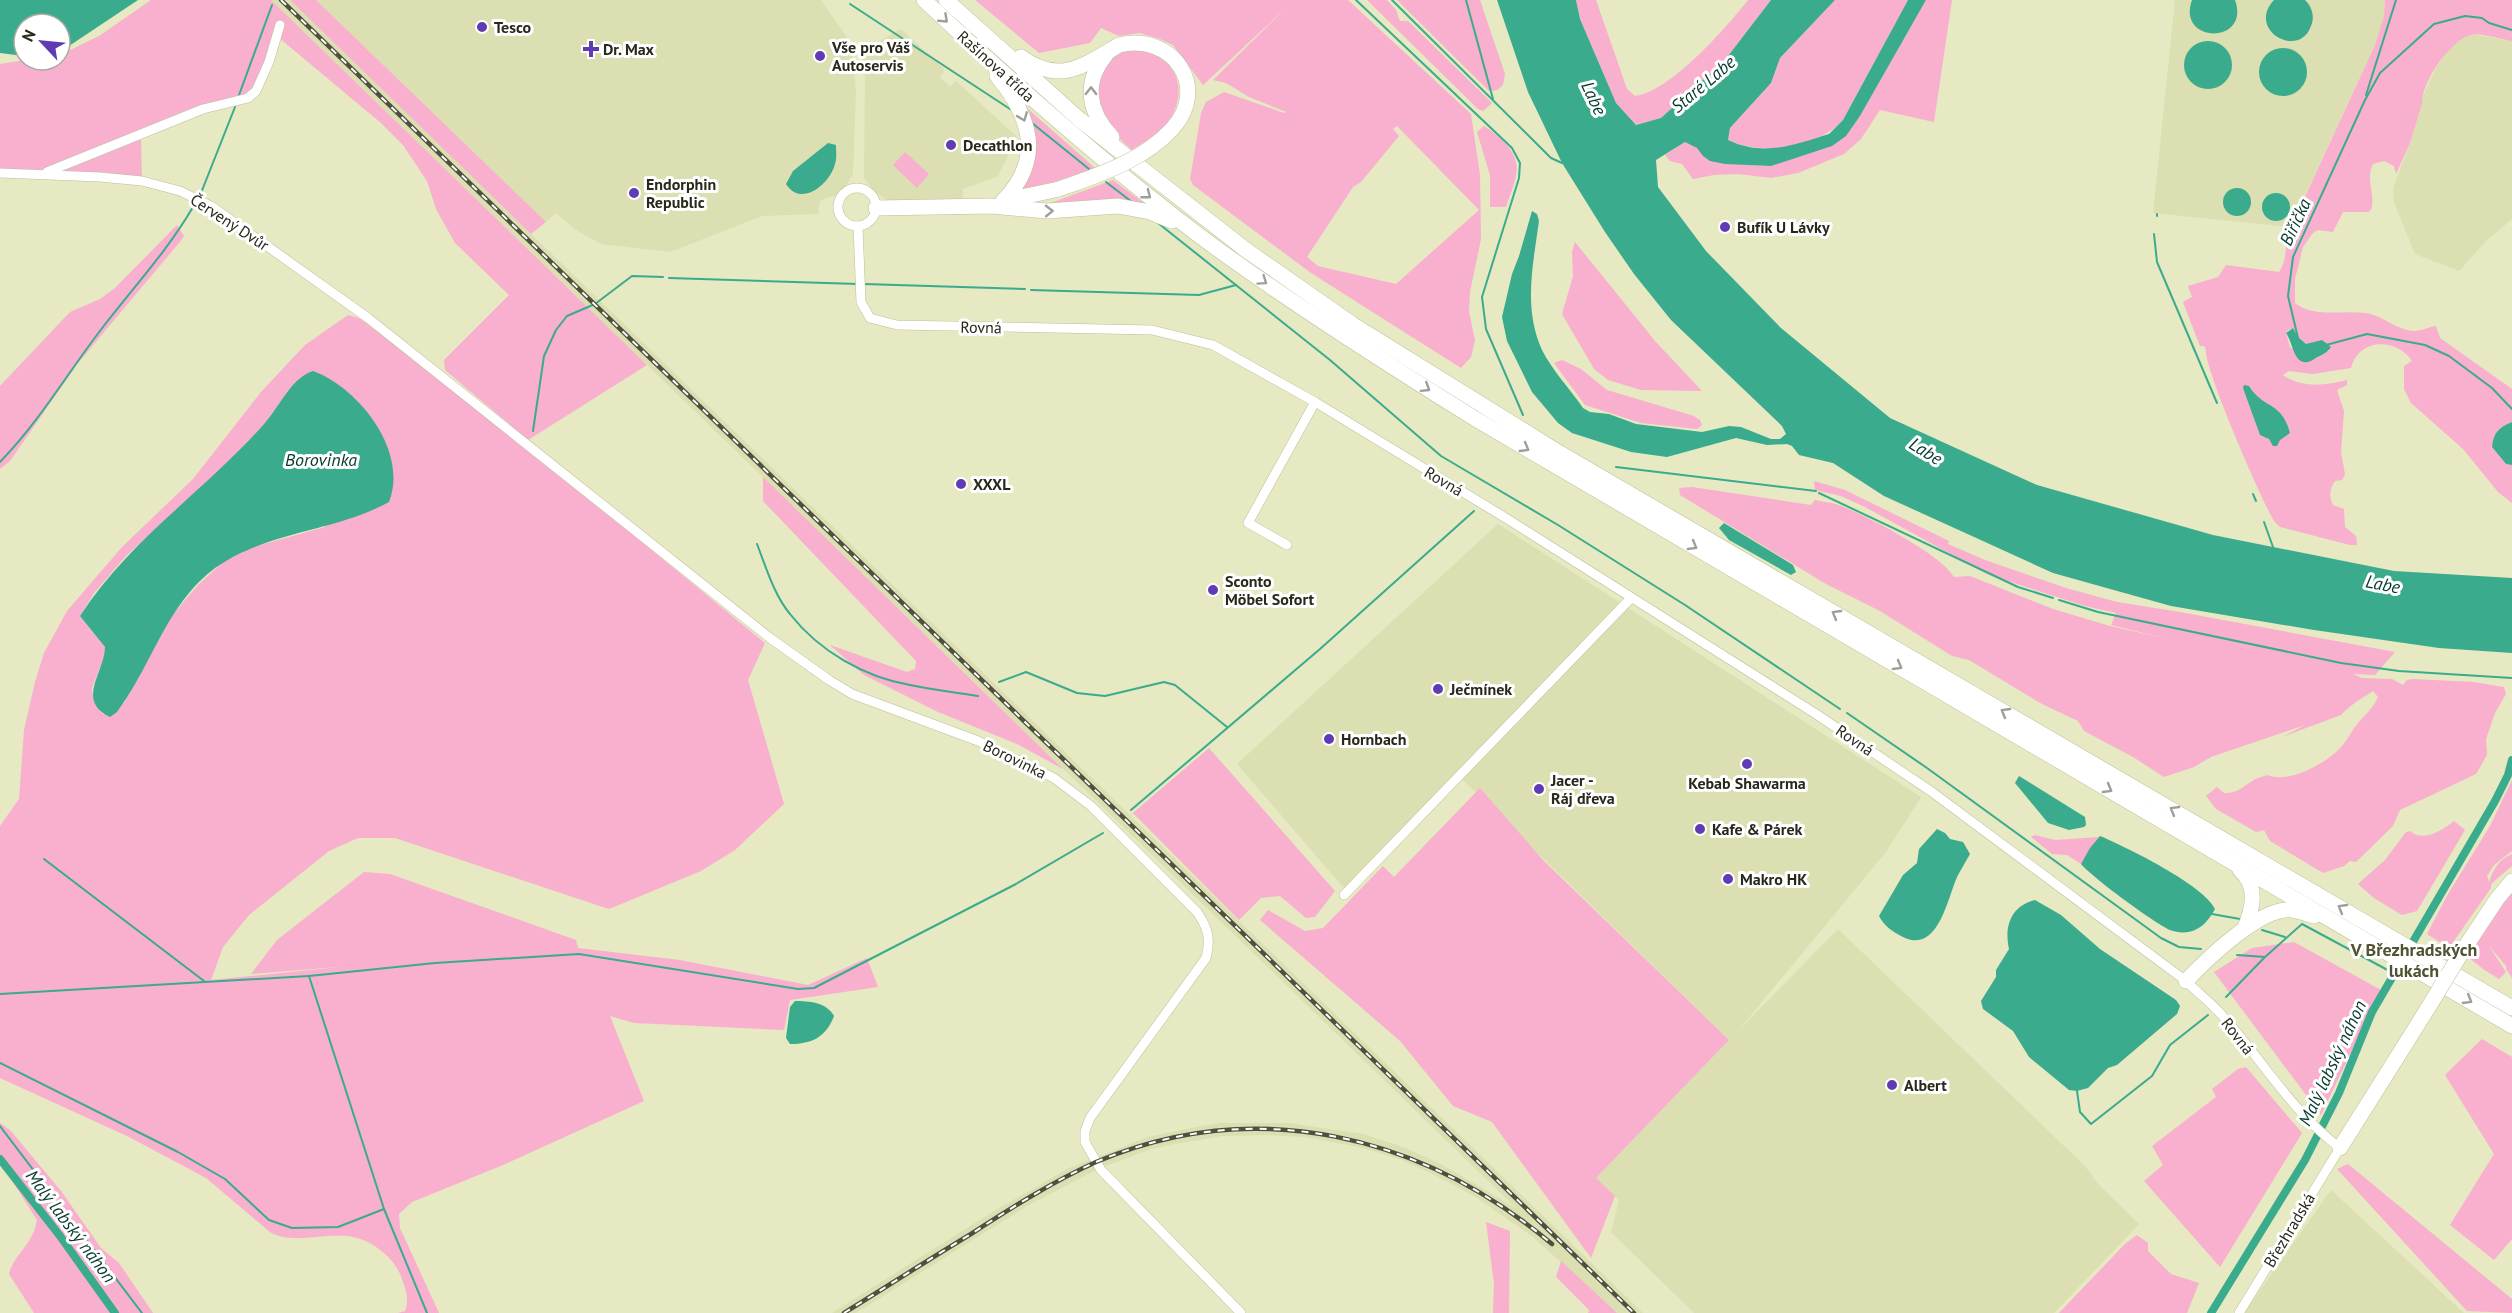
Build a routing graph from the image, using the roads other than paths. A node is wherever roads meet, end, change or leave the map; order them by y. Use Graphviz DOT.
graph roads {
  1 [pos="924,0"];
  2 [pos="946,0"];
  3 [pos="971,22"];
  4 [pos="280,25"];
  5 [pos="964,37"];
  6 [pos="1115,48"];
  7 [pos="1146,171"];
  8 [pos="0,173"];
  9 [pos="42,174"];
  10 [pos="997,203"];
  11 [pos="876,208"];
  12 [pos="858,226"];
  13 [pos="1215,247"];
  14 [pos="1315,402"];
  15 [pos="1287,545"];
  16 [pos="1631,598"];
  17 [pos="770,638"];
  18 [pos="2196,841"];
  19 [pos="2512,881"];
  20 [pos="1344,895"];
  21 [pos="2246,925"];
  22 [pos="2351,932"];
  23 [pos="2431,959"];
  24 [pos="2186,981"];
  25 [pos="2512,1000"];
  26 [pos="2512,1008"];
  27 [pos="2512,1026"];
  28 [pos="2340,1148"];
  29 [pos="1241,1313"];
  30 [pos="2239,1313"];
  1 -- 5 [label="main road, Rašínova třída, one-way"];
  2 -- 3 [label="main road, Rašínova třída"];
  3 -- 6 [label="main road"];
  3 -- 7 [label="main road, Rašínova třída"];
  4 -- 9 [label="street"];
  5 -- 10 [label="main road, one-way"];
  5 -- 13 [label="main road, Rašínova třída, one-way"];
  7 -- 6 [label="main road, one-way"];
  6 -- 10 [label="main road, bridge"];
  23 -- 7 [label="main road, one-way"];
  8 -- 9 [label="street, Červený Dvůr"];
  9 -- 17 [label="street, Červený Dvůr"];
  10 -- 11 [label="main road"];
  10 -- 13 [label="main road, one-way"];
  11 -- 12 [label="street"];
  11 -- 12 [label="street"];
  12 -- 14 [label="street, Rovná"];
  13 -- 18 [label="main road, one-way"];
  14 -- 15 [label="street"];
  14 -- 16 [label="street, Rovná"];
  16 -- 20 [label="street"];
  16 -- 24 [label="street, Rovná"];
  17 -- 29 [label="street, Borovinka"];
  18 -- 21 [label="main road"];
  18 -- 22 [label="main road"];
  19 -- 28 [label="main road, bridge"];
  21 -- 22 [label="main road"];
  21 -- 24 [label="main road"];
  22 -- 27 [label="main road, one-way"];
  23 -- 25 [label="main road"];
  23 -- 26 [label="main road"];
  24 -- 28 [label="street, Rovná"];
  28 -- 30 [label="street, Březhradská"];
}
